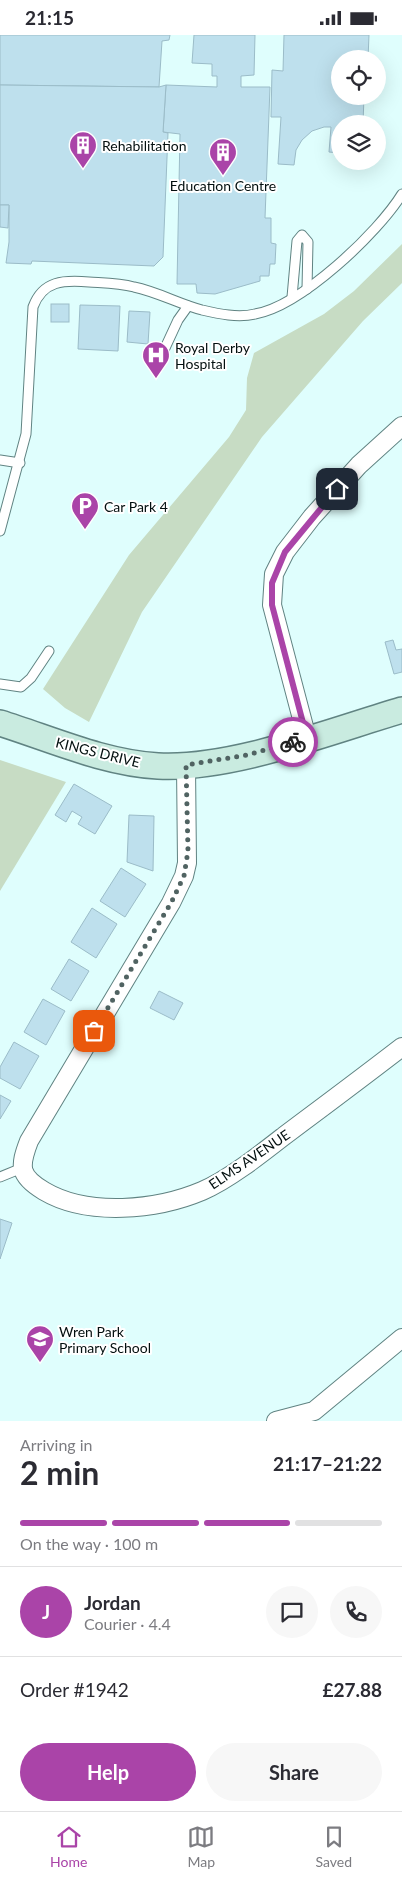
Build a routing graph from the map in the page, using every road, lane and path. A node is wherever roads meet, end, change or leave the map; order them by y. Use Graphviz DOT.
graph roads {
  1 [pos="402,194"];
  2 [pos="306,289"];
  3 [pos="292,297"];
  4 [pos="188,306"];
  5 [pos="165,348"];
  6 [pos="402,426"];
  7 [pos="0,460"];
  8 [pos="20,463"];
  9 [pos="0,531"];
  10 [pos="49,651"];
  11 [pos="0,684"];
  12 [pos="402,710"];
  13 [pos="0,723"];
  14 [pos="307,738"];
  15 [pos="186,765"];
  16 [pos="402,1047"];
  17 [pos="22,1168"];
  18 [pos="0,1177"];
  19 [pos="402,1339"];
  20 [pos="276,1421"];
  1 -- 2 [label="lane"];
  2 -- 3 [label="lane"];
  2 -- 3 [label="lane"];
  3 -- 4 [label="lane"];
  4 -- 5 [label="lane"];
  4 -- 8 [label="lane"];
  6 -- 14 [label="street"];
  7 -- 8 [label="lane"];
  8 -- 9 [label="lane"];
  10 -- 11 [label="lane"];
  12 -- 14 [label="street, KINGS DRIVE"];
  13 -- 15 [label="street, KINGS DRIVE"];
  14 -- 15 [label="street, KINGS DRIVE"];
  15 -- 17 [label="street"];
  16 -- 17 [label="street, ELMS AVENUE"];
  17 -- 18 [label="lane"];
  19 -- 20 [label="street"];
}
